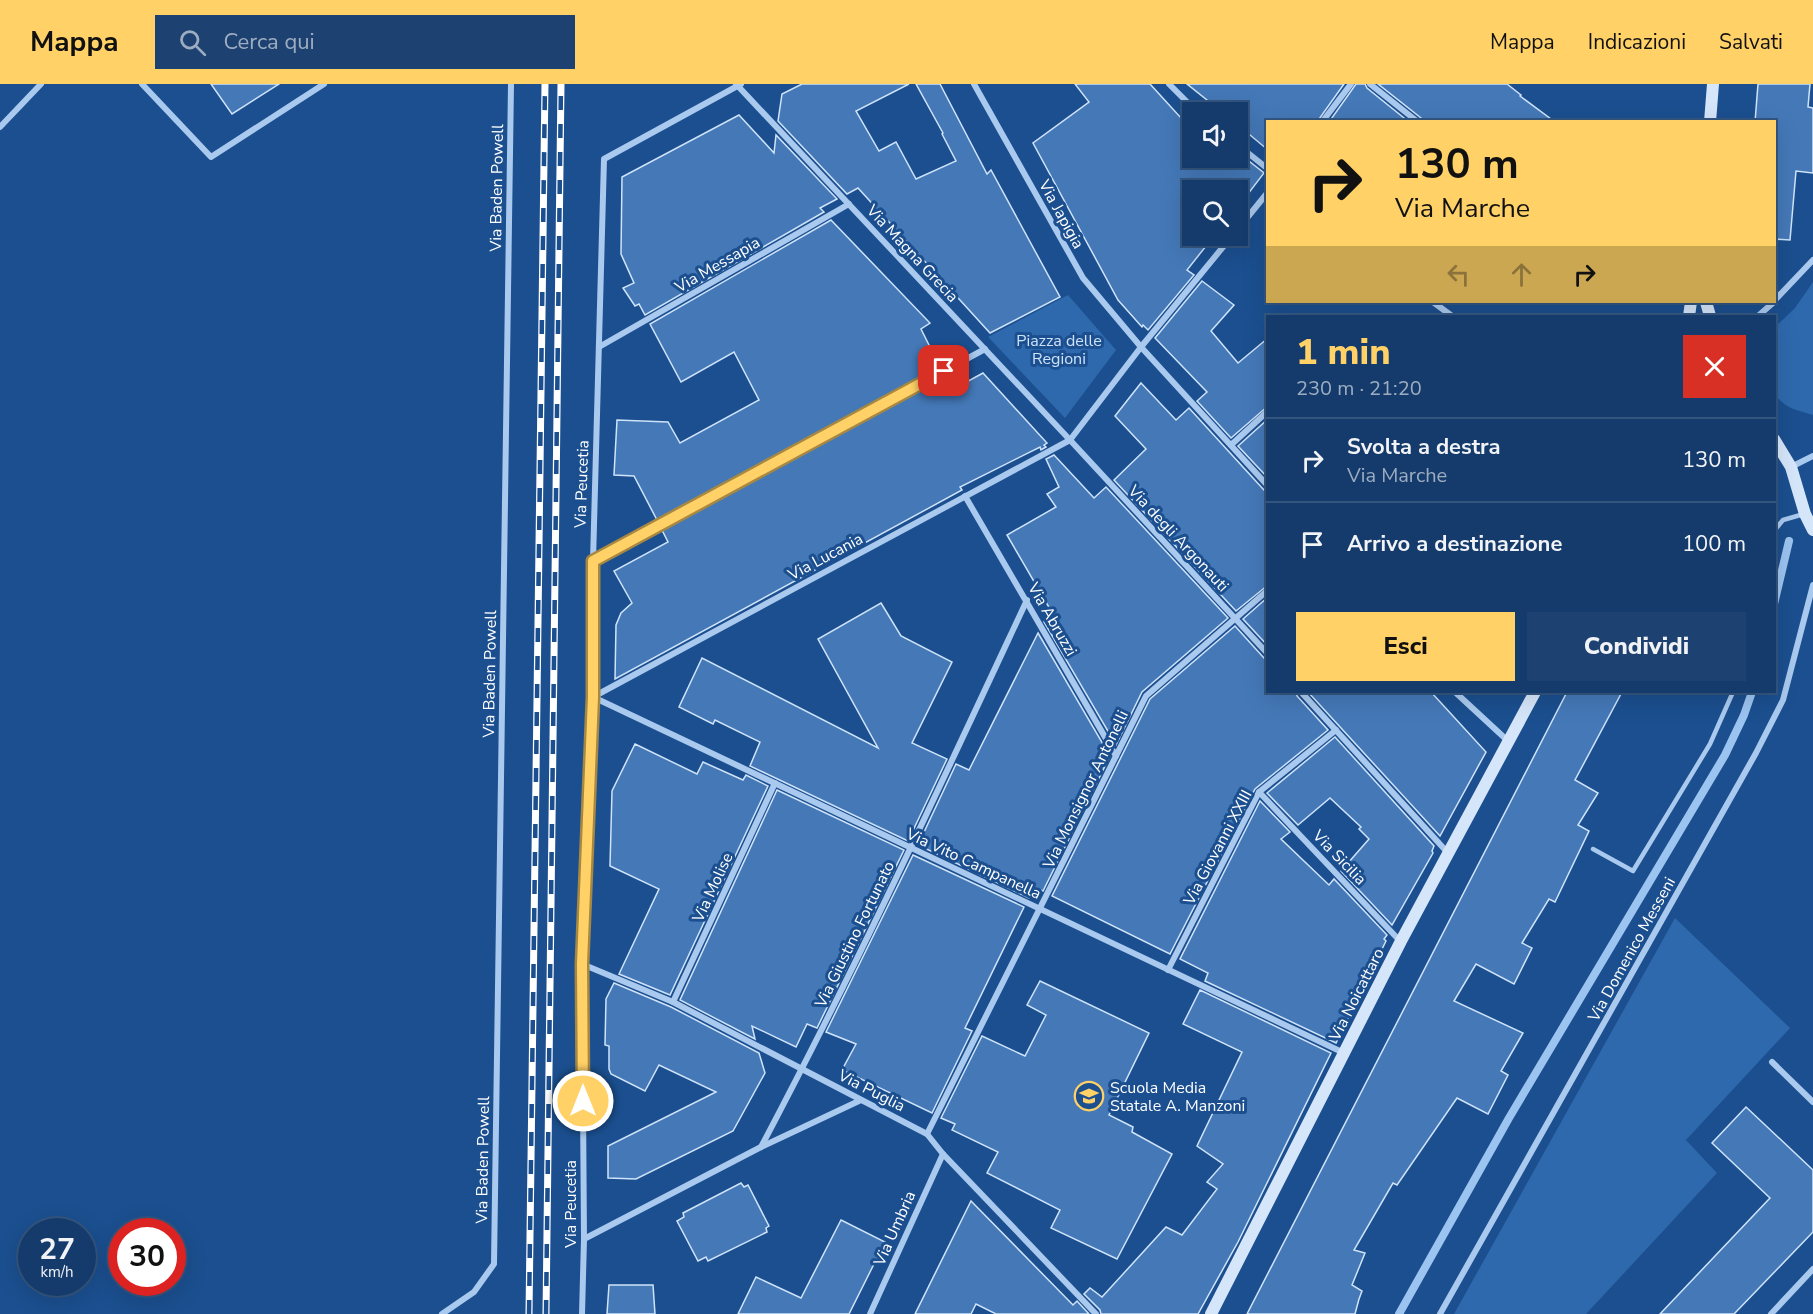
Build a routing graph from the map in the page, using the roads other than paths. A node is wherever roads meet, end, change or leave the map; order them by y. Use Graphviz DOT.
graph roads {
  1 [pos="41,84"];
  2 [pos="142,84"];
  3 [pos="324,84"];
  4 [pos="511,84"];
  5 [pos="974,84"];
  6 [pos="1169,84"];
  7 [pos="1351,84"];
  8 [pos="1370,84"];
  9 [pos="1713,84"];
  10 [pos="738,85"];
  11 [pos="1187,102"];
  12 [pos="1324,120"];
  13 [pos="1415,120"];
  14 [pos="1710,120"];
  15 [pos="0,127"];
  16 [pos="1248,153"];
  17 [pos="1266,167"];
  18 [pos="1266,194"];
  19 [pos="849,204"];
  20 [pos="1248,217"];
  21 [pos="1224,246"];
  22 [pos="1813,260"];
  23 [pos="1776,299"];
  24 [pos="1434,303"];
  25 [pos="1772,303"];
  26 [pos="1451,315"];
  27 [pos="1759,315"];
  28 [pos="598,347"];
  29 [pos="1141,347"];
  30 [pos="985,349"];
  31 [pos="1266,413"];
  32 [pos="1070,440"];
  33 [pos="1776,443"];
  34 [pos="1231,445"];
  35 [pos="1813,456"];
  36 [pos="1791,467"];
  37 [pos="1266,484"];
  38 [pos="965,496"];
  39 [pos="1805,514"];
  40 [pos="1776,529"];
  41 [pos="1813,530"];
  42 [pos="593,561"];
  43 [pos="1813,585"];
  44 [pos="1266,592"];
  45 [pos="1027,600"];
  46 [pos="1234,618"];
  47 [pos="1266,652"];
  48 [pos="1302,693"];
  49 [pos="1456,693"];
  50 [pos="1534,693"];
  51 [pos="1733,693"];
  52 [pos="593,697"];
  53 [pos="1336,730"];
  54 [pos="1508,741"];
  55 [pos="1116,756"];
  56 [pos="775,783"];
  57 [pos="1259,792"];
  58 [pos="911,848"];
  59 [pos="1593,849"];
  60 [pos="1449,853"];
  61 [pos="1040,909"];
  62 [pos="1401,941"];
  63 [pos="582,964"];
  64 [pos="1168,970"];
  65 [pos="673,1002"];
  66 [pos="1344,1054"];
  67 [pos="1772,1062"];
  68 [pos="802,1070"];
  69 [pos="861,1100"];
  70 [pos="1813,1102"];
  71 [pos="927,1134"];
  72 [pos="761,1147"];
  73 [pos="943,1154"];
  74 [pos="584,1239"];
  75 [pos="1813,1269"];
  76 [pos="442,1314"];
  77 [pos="582,1314"];
  78 [pos="870,1314"];
  79 [pos="1096,1314"];
  80 [pos="1210,1314"];
  81 [pos="1440,1314"];
  82 [pos="1771,1314"];
  1 -- 15 [label="street"];
  2 -- 3 [label="street"];
  4 -- 76 [label="street, Via Baden Powell"];
  5 -- 29 [label="street, Via Japigia"];
  6 -- 11 [label="street"];
  7 -- 12 [label="street"];
  8 -- 13 [label="street"];
  9 -- 14 [label="street"];
  10 -- 19 [label="street, Via Magna Grecia"];
  10 -- 28 [label="street, Via Peucetia"];
  16 -- 17 [label="street"];
  18 -- 20 [label="street"];
  19 -- 28 [label="street, Via Messapia"];
  19 -- 30 [label="street, Via Magna Grecia"];
  21 -- 29 [label="street"];
  22 -- 23 [label="street"];
  24 -- 26 [label="street"];
  25 -- 27 [label="street"];
  28 -- 42 [label="street, Via Peucetia"];
  29 -- 32 [label="street"];
  29 -- 34 [label="street, Via Japigia"];
  30 -- 32 [label="street, Via Magna Grecia"];
  30 -- 42 [label="street"];
  31 -- 34 [label="street"];
  32 -- 38 [label="street, Via Lucania"];
  32 -- 46 [label="street, Via degli Argonauti"];
  33 -- 36 [label="street"];
  34 -- 37 [label="street, Via Japigia"];
  35 -- 36 [label="street"];
  36 -- 39 [label="street"];
  38 -- 45 [label="street, Via Abruzzi"];
  38 -- 52 [label="street, Via Lucania"];
  39 -- 40 [label="lane"];
  39 -- 41 [label="street"];
  42 -- 52 [label="street, Via Peucetia"];
  43 -- 81 [label="street, Via Domenico Messeni"];
  44 -- 46 [label="street, Via Monsignor Antonelli"];
  45 -- 55 [label="street, Via Abruzzi"];
  45 -- 58 [label="street, Via Giustino Fortunato"];
  46 -- 47 [label="street, Via degli Argonauti"];
  46 -- 55 [label="street, Via Monsignor Antonelli"];
  48 -- 53 [label="street"];
  49 -- 54 [label="street"];
  50 -- 54 [label="street, Via Noicattaro"];
  51 -- 59 [label="lane"];
  52 -- 56 [label="street, Via Vito Campanella"];
  52 -- 63 [label="street, Via Peucetia"];
  53 -- 57 [label="street, Via Giovanni XXIII"];
  53 -- 60 [label="street"];
  54 -- 60 [label="street, Via Noicattaro"];
  55 -- 61 [label="street, Via Monsignor Antonelli"];
  56 -- 58 [label="street, Via Vito Campanella"];
  56 -- 65 [label="street, Via Molise"];
  57 -- 62 [label="street, Via Sicilia"];
  57 -- 64 [label="street, Via Giovanni XXIII"];
  58 -- 61 [label="street, Via Vito Campanella"];
  58 -- 68 [label="street, Via Giustino Fortunato"];
  60 -- 62 [label="street, Via Noicattaro"];
  61 -- 64 [label="street, Via Vito Campanella"];
  61 -- 71 [label="street, Via Monsignor Antonelli"];
  62 -- 66 [label="street, Via Noicattaro"];
  63 -- 65 [label="street, Via Puglia"];
  63 -- 74 [label="street, Via Peucetia"];
  64 -- 66 [label="street, Via Vito Campanella"];
  65 -- 68 [label="street, Via Puglia"];
  66 -- 80 [label="street, Via Noicattaro"];
  67 -- 70 [label="street"];
  68 -- 69 [label="street, Via Puglia"];
  68 -- 72 [label="street, Via Giustino Fortunato"];
  69 -- 71 [label="street, Via Puglia"];
  69 -- 72 [label="street"];
  71 -- 73 [label="street, Via Puglia"];
  72 -- 74 [label="street"];
  73 -- 78 [label="street, Via Umbria"];
  73 -- 79 [label="street, Via Puglia"];
  74 -- 77 [label="street, Via Peucetia"];
  75 -- 82 [label="street"];
}
